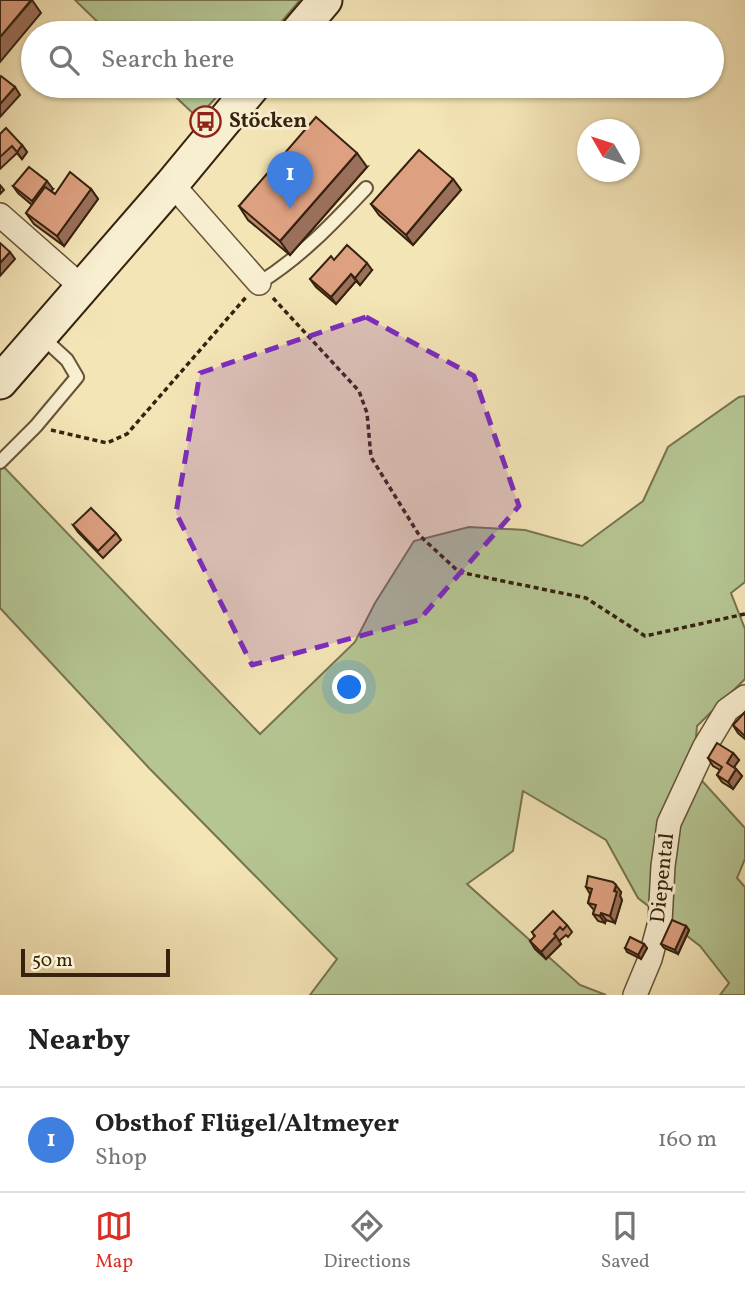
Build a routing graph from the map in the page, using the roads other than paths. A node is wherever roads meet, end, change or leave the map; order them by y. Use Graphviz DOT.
graph roads {
  1 [pos="325,0"];
  2 [pos="307,21"];
  3 [pos="243,98"];
  4 [pos="172,184"];
  5 [pos="366,188"];
  6 [pos="0,215"];
  7 [pos="259,283"];
  8 [pos="83,288"];
  9 [pos="41,336"];
  10 [pos="0,382"];
  11 [pos="0,463"];
  12 [pos="745,696"];
  13 [pos="635,995"];
  1 -- 2 [label="main road"];
  3 -- 4 [label="main road"];
  4 -- 7 [label="street"];
  4 -- 8 [label="main road"];
  5 -- 7 [label="lane"];
  6 -- 8 [label="street"];
  8 -- 9 [label="main road"];
  9 -- 10 [label="main road"];
  9 -- 11 [label="lane"];
  12 -- 13 [label="street, Diepental"];
}
